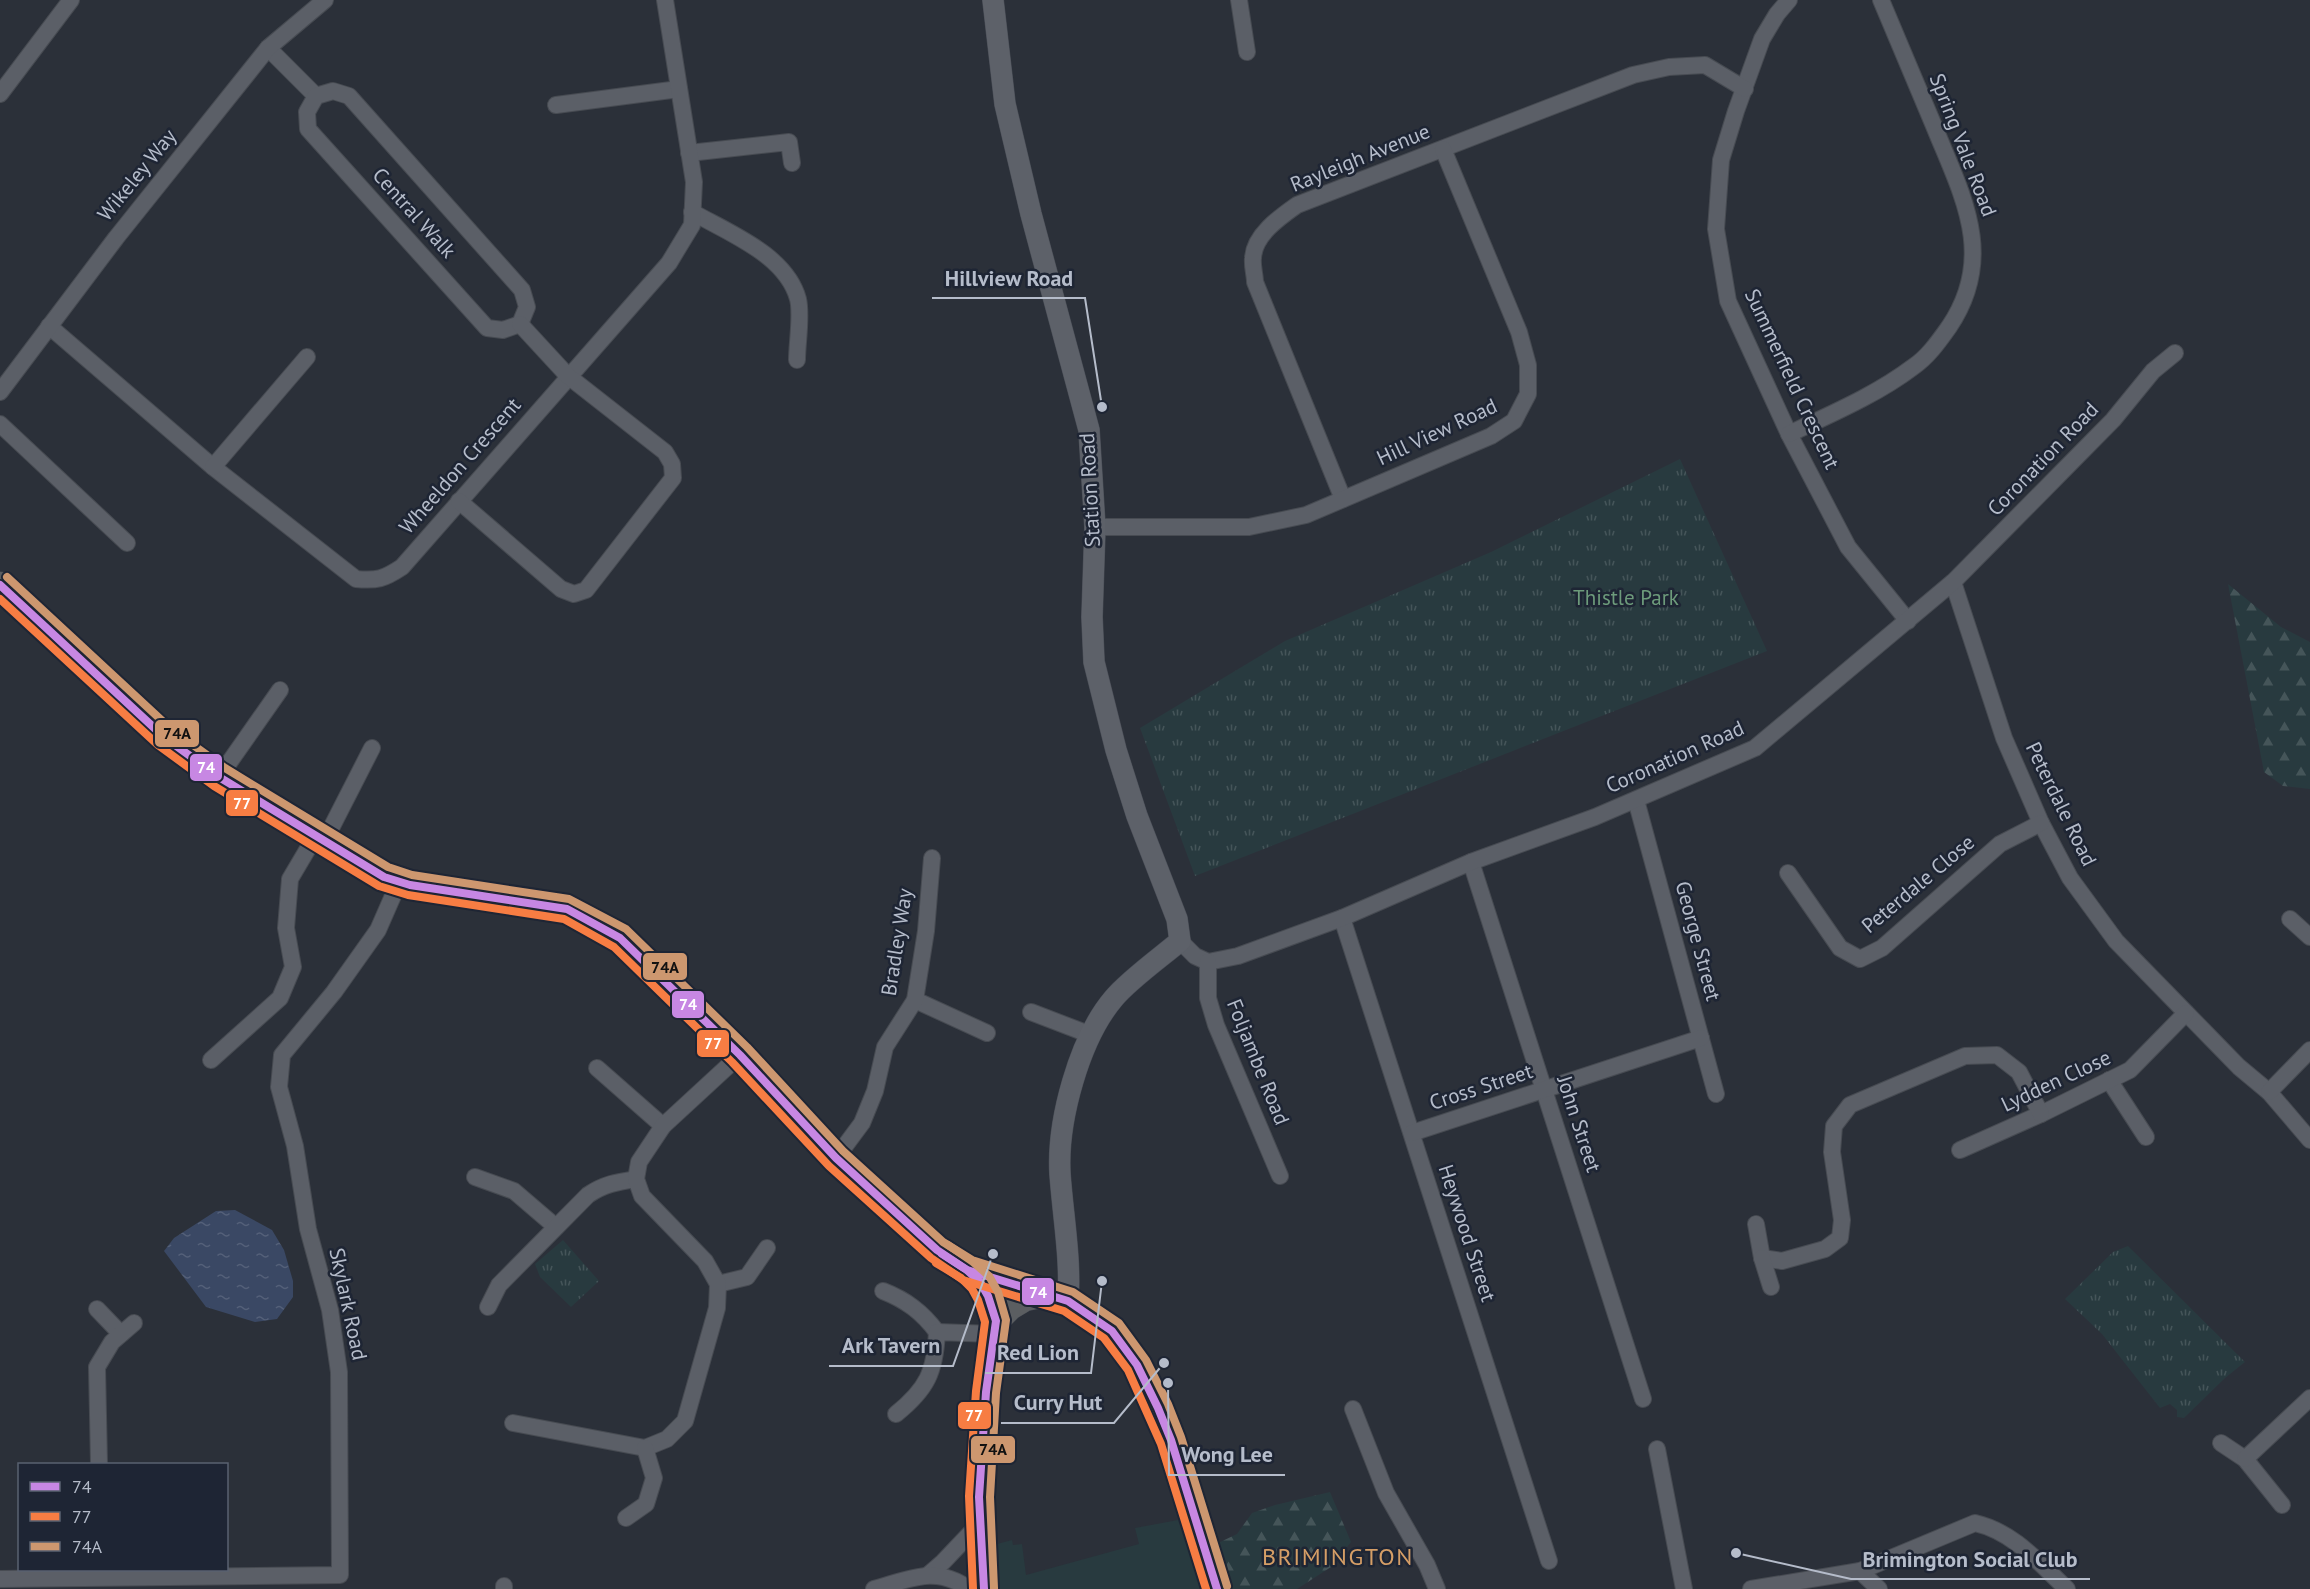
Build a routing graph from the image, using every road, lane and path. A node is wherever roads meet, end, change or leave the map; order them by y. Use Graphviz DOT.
graph roads {
  1 [pos="71,0"];
  2 [pos="665,0"];
  3 [pos="993,0"];
  4 [pos="1239,0"];
  5 [pos="1789,0"];
  6 [pos="1881,0"];
  7 [pos="322,1"];
  8 [pos="268,48"];
  9 [pos="1246,52"];
  10 [pos="679,89"];
  11 [pos="1745,89"];
  12 [pos="0,94"];
  13 [pos="316,96"];
  14 [pos="556,105"];
  15 [pos="1443,149"];
  16 [pos="689,153"];
  17 [pos="792,164"];
  18 [pos="692,212"];
  19 [pos="520,324"];
  20 [pos="49,327"];
  21 [pos="2175,352"];
  22 [pos="306,357"];
  23 [pos="797,360"];
  24 [pos="568,376"];
  25 [pos="0,392"];
  26 [pos="0,424"];
  27 [pos="1789,434"];
  28 [pos="213,467"];
  29 [pos="1343,499"];
  30 [pos="459,501"];
  31 [pos="1095,526"];
  32 [pos="127,543"];
  33 [pos="1953,582"];
  34 [pos="0,585"];
  35 [pos="1908,621"];
  36 [pos="280,690"];
  37 [pos="372,748"];
  38 [pos="219,777"];
  39 [pos="1636,800"];
  40 [pos="2041,823"];
  41 [pos="321,838"];
  42 [pos="932,858"];
  43 [pos="1471,862"];
  44 [pos="1788,873"];
  45 [pos="399,882"];
  46 [pos="1342,918"];
  47 [pos="2290,919"];
  48 [pos="2310,937"];
  49 [pos="1180,941"];
  50 [pos="1208,962"];
  51 [pos="915,1000"];
  52 [pos="1031,1012"];
  53 [pos="2186,1013"];
  54 [pos="987,1033"];
  55 [pos="1091,1035"];
  56 [pos="1701,1038"];
  57 [pos="2310,1050"];
  58 [pos="740,1055"];
  59 [pos="211,1060"];
  60 [pos="597,1068"];
  61 [pos="2109,1080"];
  62 [pos="1545,1090"];
  63 [pos="2269,1092"];
  64 [pos="1716,1094"];
  65 [pos="2041,1114"];
  66 [pos="663,1126"];
  67 [pos="1412,1132"];
  68 [pos="2146,1137"];
  69 [pos="2310,1140"];
  70 [pos="1960,1150"];
  71 [pos="836,1158"];
  72 [pos="1280,1176"];
  73 [pos="475,1177"];
  74 [pos="636,1179"];
  75 [pos="1756,1224"];
  76 [pos="556,1227"];
  77 [pos="767,1248"];
  78 [pos="1762,1258"];
  79 [pos="967,1270"];
  80 [pos="718,1284"];
  81 [pos="1771,1287"];
  82 [pos="883,1291"];
  83 [pos="1056,1297"];
  84 [pos="488,1307"];
  85 [pos="97,1309"];
  86 [pos="995,1327"];
  87 [pos="937,1332"];
  88 [pos="2310,1398"];
  89 [pos="1643,1399"];
  90 [pos="1353,1409"];
  91 [pos="896,1414"];
  92 [pos="513,1423"];
  93 [pos="2221,1443"];
  94 [pos="645,1448"];
  95 [pos="1657,1449"];
  96 [pos="2245,1459"];
  97 [pos="99,1463"];
  98 [pos="2282,1505"];
  99 [pos="626,1518"];
  100 [pos="980,1523"];
  101 [pos="1549,1561"];
  102 [pos="1860,1571"];
  103 [pos="928,1575"];
  104 [pos="0,1579"];
  105 [pos="102,1579"];
  106 [pos="251,1583"];
  107 [pos="874,1589"];
  108 [pos="969,1589"];
  109 [pos="984,1589"];
  110 [pos="1217,1589"];
  111 [pos="1437,1589"];
  112 [pos="1684,1589"];
  113 [pos="1751,1589"];
  114 [pos="1879,1589"];
  115 [pos="2067,1589"];
  1 -- 12 [label="street"];
  2 -- 10 [label="street, Wheeldon Crescent"];
  3 -- 31 [label="main road, Station Road"];
  4 -- 9 [label="street"];
  5 -- 11 [label="street, Summerfield Crescent"];
  6 -- 27 [label="street, Spring Vale Road"];
  7 -- 8 [label="street, Wikeley Way"];
  8 -- 13 [label="street"];
  8 -- 20 [label="street, Wikeley Way"];
  10 -- 14 [label="street"];
  10 -- 16 [label="street, Wheeldon Crescent"];
  11 -- 15 [label="street, Rayleigh Avenue"];
  11 -- 27 [label="street, Summerfield Crescent"];
  13 -- 19 [label="street, Central Walk"];
  13 -- 19 [label="street, Central Walk"];
  15 -- 29 [label="street, Hill View Road"];
  15 -- 29 [label="street, Rayleigh Avenue"];
  16 -- 17 [label="street"];
  16 -- 18 [label="street, Wheeldon Crescent"];
  18 -- 23 [label="street"];
  18 -- 24 [label="street, Wheeldon Crescent"];
  19 -- 24 [label="street"];
  20 -- 25 [label="street, Wikeley Way"];
  20 -- 28 [label="street, Wheeldon Crescent"];
  21 -- 33 [label="street, Coronation Road"];
  22 -- 28 [label="street"];
  24 -- 30 [label="street, Wheeldon Crescent"];
  24 -- 30 [label="street"];
  26 -- 32 [label="street"];
  27 -- 35 [label="street, Summerfield Crescent"];
  28 -- 30 [label="street, Wheeldon Crescent"];
  29 -- 31 [label="street, Hill View Road"];
  31 -- 49 [label="main road, Station Road"];
  33 -- 35 [label="street, Coronation Road"];
  33 -- 40 [label="street, Peterdale Road"];
  34 -- 38 [label="highway"];
  35 -- 39 [label="street, Coronation Road"];
  36 -- 38 [label="street"];
  37 -- 41 [label="street"];
  38 -- 41 [label="highway"];
  39 -- 43 [label="street, Coronation Road"];
  39 -- 56 [label="street, George Street"];
  40 -- 44 [label="street, Peterdale Close"];
  40 -- 53 [label="street, Peterdale Road"];
  41 -- 45 [label="highway"];
  41 -- 59 [label="street"];
  42 -- 51 [label="street, Bradley Way"];
  43 -- 46 [label="street, Coronation Road"];
  43 -- 62 [label="street, John Street"];
  45 -- 58 [label="highway"];
  45 -- 106 [label="street, Skylark Road"];
  46 -- 50 [label="street, Coronation Road"];
  46 -- 67 [label="street, Heywood Street"];
  47 -- 48 [label="street"];
  49 -- 50 [label="street"];
  49 -- 55 [label="main road"];
  50 -- 72 [label="street, Foljambe Road"];
  51 -- 54 [label="street"];
  51 -- 71 [label="street, Bradley Way"];
  52 -- 55 [label="street"];
  53 -- 61 [label="street, Lydden Close"];
  53 -- 63 [label="street, Peterdale Road"];
  55 -- 83 [label="main road"];
  56 -- 62 [label="street, Cross Street"];
  56 -- 64 [label="street, George Street"];
  57 -- 63 [label="street"];
  58 -- 66 [label="street"];
  58 -- 71 [label="highway"];
  60 -- 66 [label="street"];
  61 -- 65 [label="street, Lydden Close"];
  61 -- 68 [label="street"];
  62 -- 67 [label="street, Cross Street"];
  62 -- 89 [label="street, John Street"];
  63 -- 69 [label="street, Peterdale Road"];
  65 -- 70 [label="street, Lydden Close"];
  65 -- 78 [label="street"];
  66 -- 74 [label="street"];
  67 -- 101 [label="street, Heywood Street"];
  71 -- 79 [label="highway"];
  73 -- 76 [label="street"];
  74 -- 76 [label="street"];
  74 -- 80 [label="street"];
  75 -- 78 [label="street"];
  76 -- 84 [label="street"];
  77 -- 80 [label="street"];
  78 -- 81 [label="street"];
  79 -- 83 [label="highway"];
  79 -- 86 [label="highway"];
  80 -- 94 [label="street"];
  82 -- 87 [label="street"];
  83 -- 86 [label="highway"];
  83 -- 110 [label="highway"];
  85 -- 97 [label="street"];
  86 -- 87 [label="street"];
  86 -- 100 [label="highway"];
  87 -- 91 [label="street"];
  88 -- 96 [label="street"];
  90 -- 111 [label="street"];
  92 -- 94 [label="street"];
  93 -- 96 [label="street"];
  94 -- 99 [label="street"];
  95 -- 112 [label="street"];
  96 -- 98 [label="street"];
  100 -- 103 [label="street"];
  100 -- 109 [label="highway"];
  102 -- 113 [label="street"];
  102 -- 114 [label="street"];
  102 -- 115 [label="street"];
  103 -- 107 [label="street"];
  103 -- 108 [label="street"];
  104 -- 105 [label="street, Skylark Road"];
  105 -- 106 [label="street, Skylark Road"];
}
